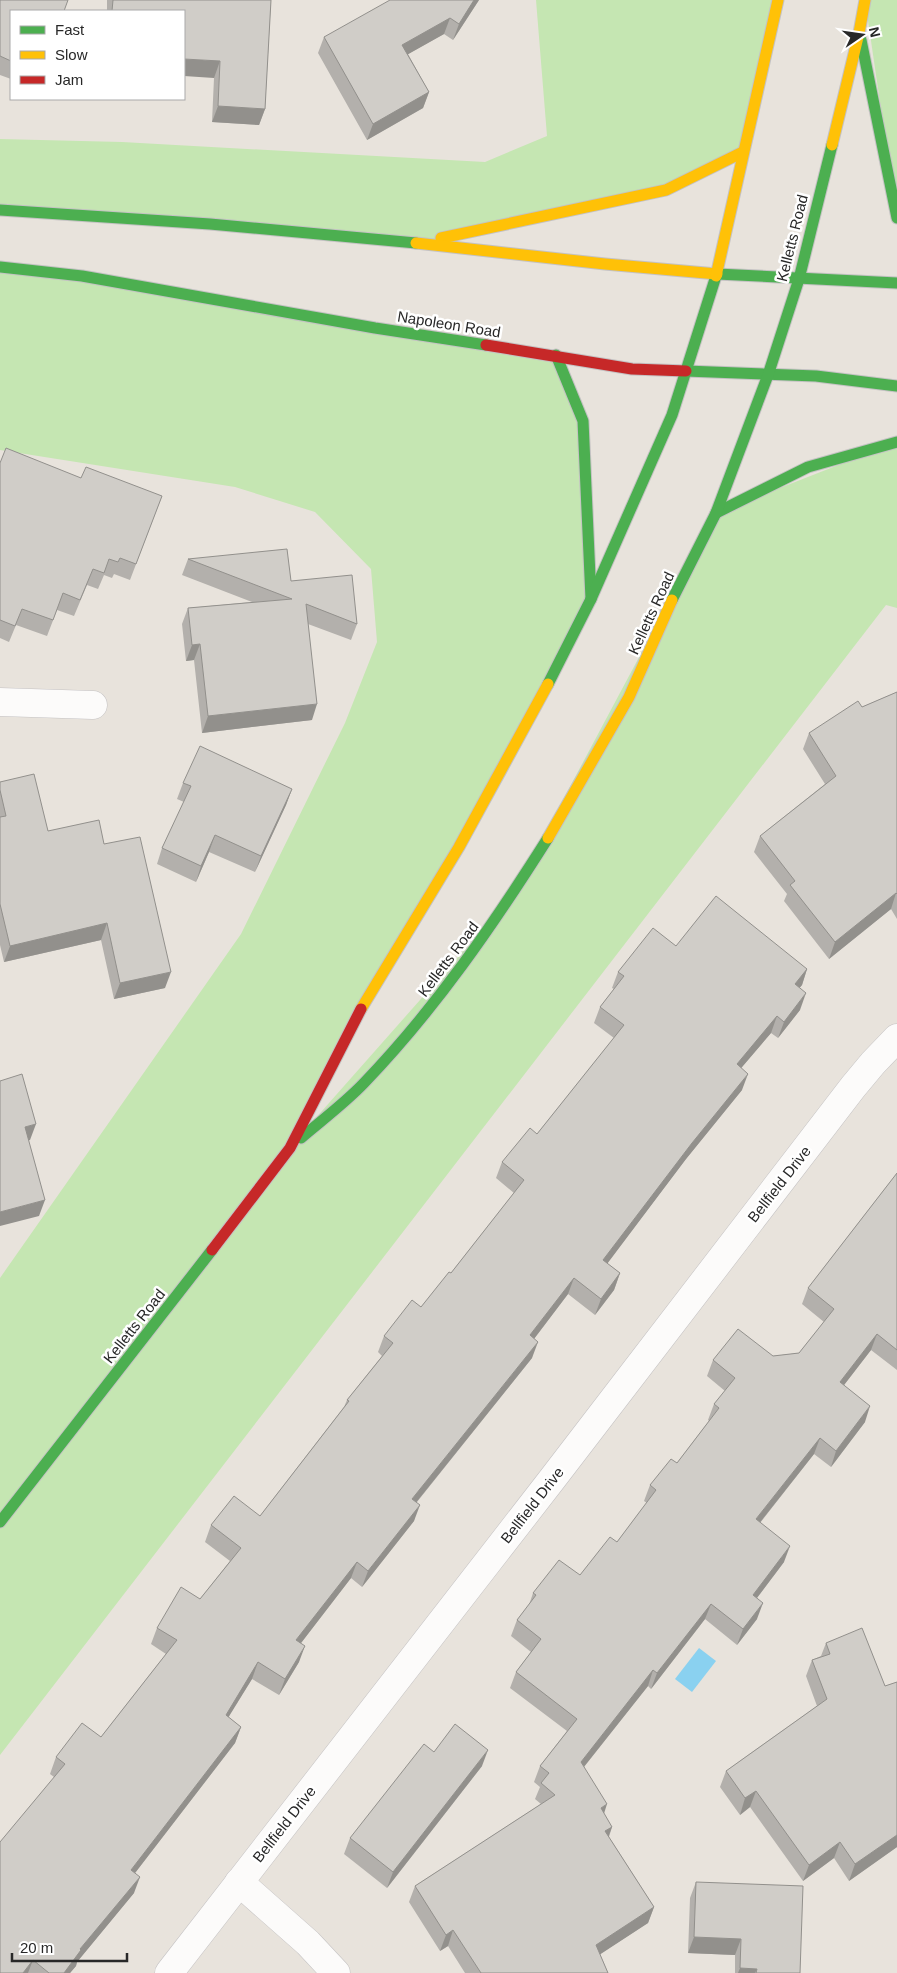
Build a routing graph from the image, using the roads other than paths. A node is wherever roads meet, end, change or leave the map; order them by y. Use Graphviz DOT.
graph roads {
  1 [pos="778,0"];
  2 [pos="865,0"];
  3 [pos="859,33"];
  4 [pos="743,152"];
  5 [pos="0,210"];
  6 [pos="897,218"];
  7 [pos="418,243"];
  8 [pos="0,267"];
  9 [pos="717,274"];
  10 [pos="798,279"];
  11 [pos="897,283"];
  12 [pos="556,355"];
  13 [pos="686,371"];
  14 [pos="768,375"];
  15 [pos="897,386"];
  16 [pos="897,442"];
  17 [pos="716,513"];
  18 [pos="591,599"];
  19 [pos="0,702"];
  20 [pos="93,705"];
  21 [pos="897,1038"];
  22 [pos="290,1148"];
  23 [pos="0,1522"];
  24 [pos="239,1882"];
  25 [pos="169,1973"];
  26 [pos="336,1973"];
  1 -- 4 [label="main road, Kelletts Road"];
  2 -- 3 [label="main road, Kelletts Road"];
  3 -- 6 [label="main road"];
  3 -- 10 [label="main road, Kelletts Road"];
  4 -- 7 [label="main road"];
  4 -- 9 [label="main road, Kelletts Road"];
  5 -- 7 [label="main road"];
  7 -- 9 [label="main road"];
  8 -- 12 [label="main road, Napoleon Road"];
  9 -- 10 [label="main road"];
  9 -- 13 [label="main road, Kelletts Road"];
  10 -- 11 [label="main road"];
  10 -- 14 [label="main road, Kelletts Road"];
  12 -- 13 [label="main road, Napoleon Road"];
  12 -- 18 [label="main road"];
  13 -- 14 [label="main road, Napoleon Road"];
  13 -- 18 [label="main road, Kelletts Road"];
  14 -- 15 [label="main road, Napoleon Road"];
  14 -- 17 [label="main road, Kelletts Road"];
  16 -- 17 [label="main road"];
  17 -- 22 [label="main road, Kelletts Road"];
  18 -- 22 [label="main road, Kelletts Road"];
  19 -- 20 [label="street"];
  21 -- 24 [label="street, Bellfield Drive"];
  22 -- 23 [label="main road, Kelletts Road"];
  24 -- 25 [label="street, Bellfield Drive"];
  24 -- 26 [label="street"];
}
